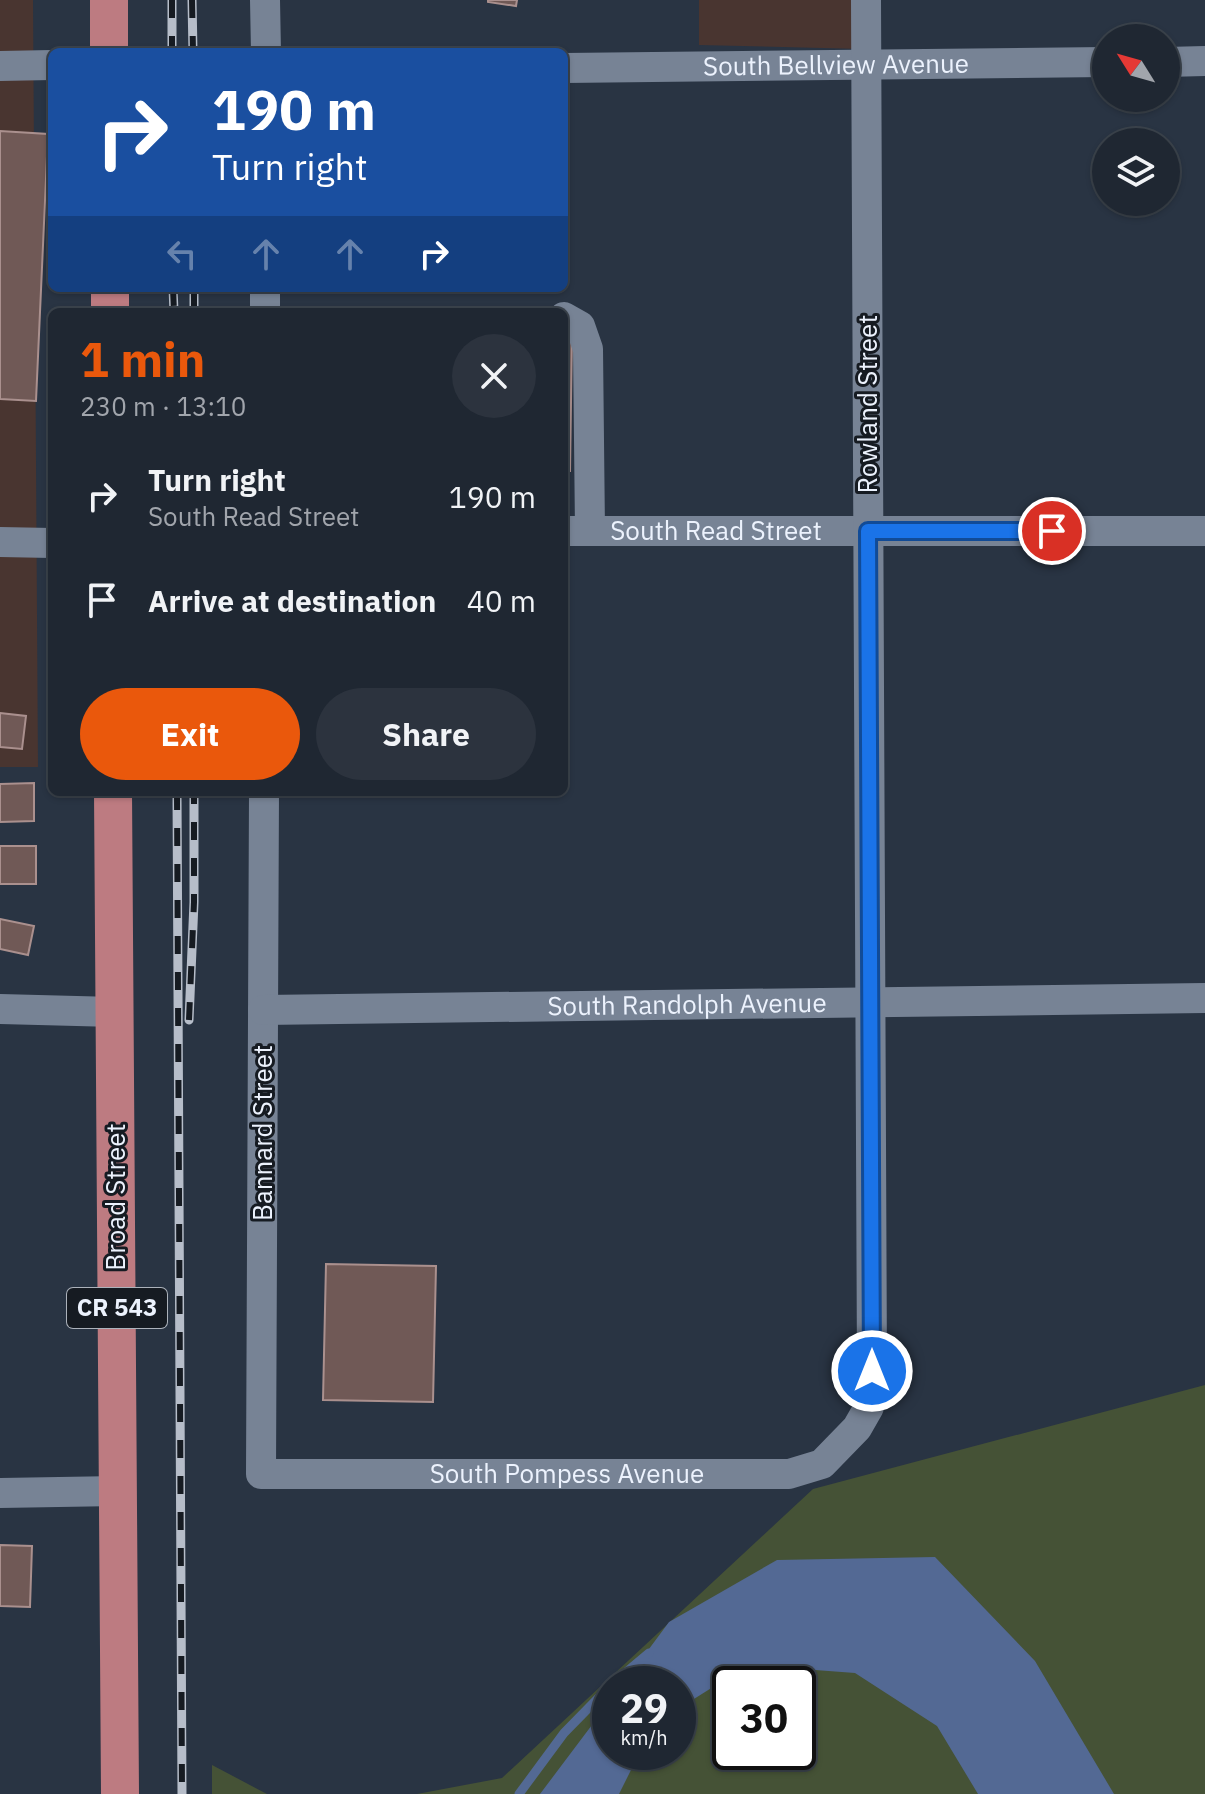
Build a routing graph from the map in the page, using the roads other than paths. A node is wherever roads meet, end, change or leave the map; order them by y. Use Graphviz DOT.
graph roads {
  1 [pos="109,0"];
  2 [pos="265,0"];
  3 [pos="866,0"];
  4 [pos="109,48"];
  5 [pos="266,48"];
  6 [pos="1205,61"];
  7 [pos="1092,62"];
  8 [pos="1180,62"];
  9 [pos="48,65"];
  10 [pos="866,65"];
  11 [pos="0,66"];
  12 [pos="568,68"];
  13 [pos="568,319"];
  14 [pos="577,531"];
  15 [pos="868,531"];
  16 [pos="1205,531"];
  17 [pos="0,542"];
  18 [pos="48,543"];
  19 [pos="113,796"];
  20 [pos="264,796"];
  21 [pos="1205,998"];
  22 [pos="870,1002"];
  23 [pos="0,1009"];
  24 [pos="263,1010"];
  25 [pos="115,1012"];
  26 [pos="857,1428"];
  27 [pos="261,1474"];
  28 [pos="118,1491"];
  29 [pos="0,1493"];
  30 [pos="120,1794"];
  1 -- 4 [label="main road"];
  2 -- 5 [label="street"];
  3 -- 10 [label="street, Rowland Street"];
  6 -- 8 [label="street"];
  7 -- 10 [label="street, South Bellview Avenue"];
  9 -- 11 [label="street"];
  10 -- 12 [label="street, South Bellview Avenue"];
  10 -- 15 [label="street, Rowland Street"];
  13 -- 14 [label="street"];
  14 -- 15 [label="street, South Read Street"];
  15 -- 16 [label="street, South Read Street"];
  15 -- 22 [label="street, Rowland Street"];
  17 -- 18 [label="street"];
  19 -- 25 [label="main road, Broad Street / CR 543"];
  20 -- 24 [label="street, Bannard Street"];
  21 -- 22 [label="street, South Randolph Avenue"];
  22 -- 24 [label="street, South Randolph Avenue"];
  22 -- 26 [label="street, Rowland Street"];
  23 -- 25 [label="street"];
  24 -- 27 [label="street, Bannard Street"];
  25 -- 28 [label="main road, Broad Street / CR 543"];
  26 -- 27 [label="street, South Pompess Avenue"];
  28 -- 29 [label="street"];
  28 -- 30 [label="main road, Broad Street / CR 543"];
}
